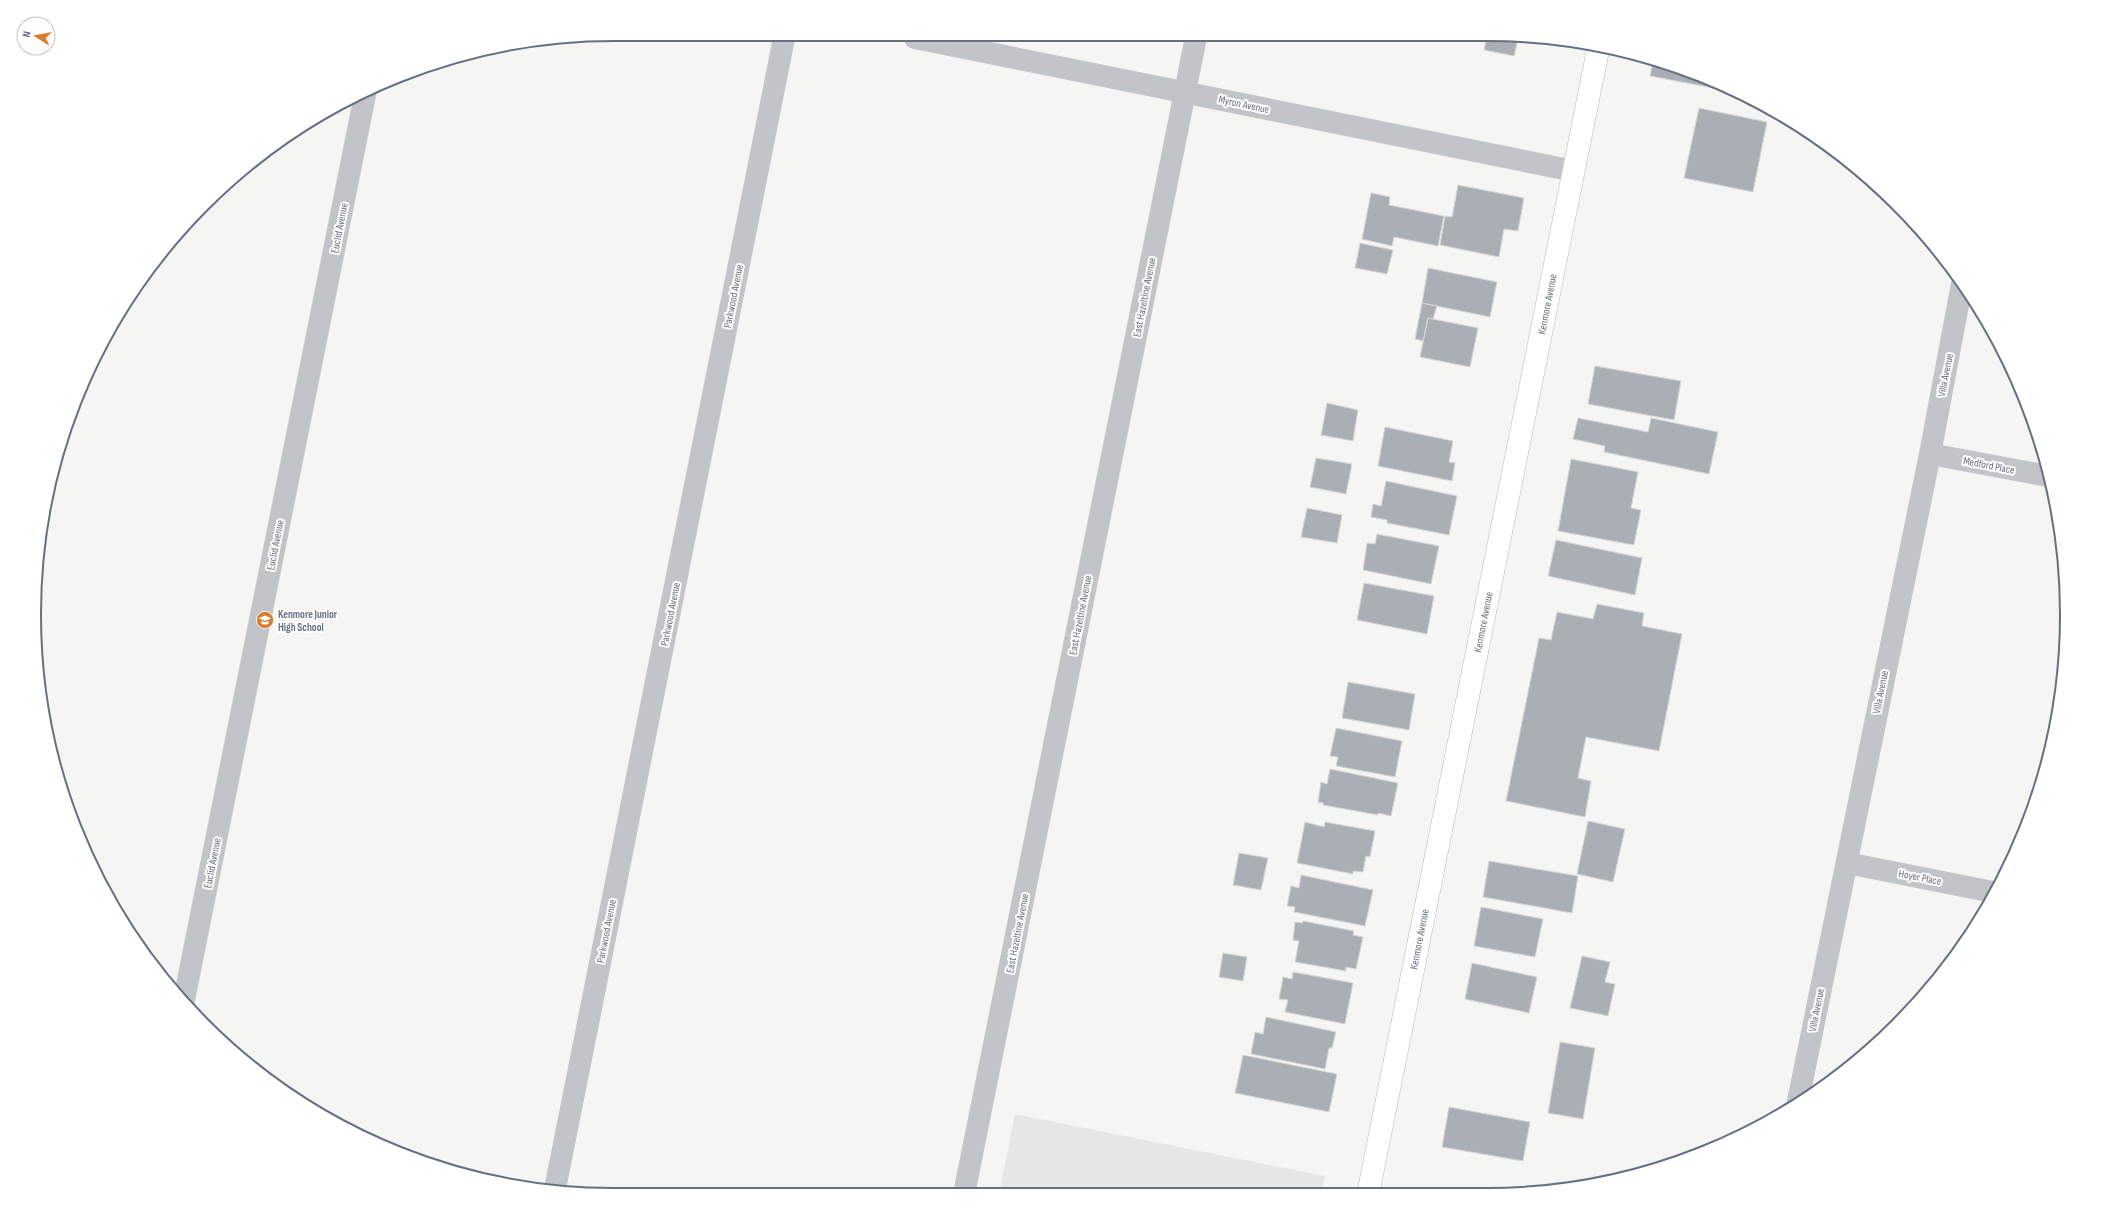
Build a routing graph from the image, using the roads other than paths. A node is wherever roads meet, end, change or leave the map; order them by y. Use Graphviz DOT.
graph roads {
  1 [pos="783,41"];
  2 [pos="930,41"];
  3 [pos="1195,41"];
  4 [pos="1598,52"];
  5 [pos="1185,92"];
  6 [pos="364,99"];
  7 [pos="1574,171"];
  8 [pos="1960,292"];
  9 [pos="1930,454"];
  10 [pos="2042,475"];
  11 [pos="1846,863"];
  12 [pos="1988,891"];
  13 [pos="185,995"];
  14 [pos="1799,1095"];
  15 [pos="556,1185"];
  16 [pos="965,1188"];
  17 [pos="1369,1188"];
  1 -- 15 [label="street, Parkwood Avenue"];
  2 -- 5 [label="street, Myron Avenue"];
  3 -- 5 [label="street, East Hazeltine Avenue"];
  4 -- 7 [label="main road, Kenmore Avenue"];
  5 -- 7 [label="street, Myron Avenue"];
  5 -- 16 [label="street, East Hazeltine Avenue"];
  6 -- 13 [label="street, Euclid Avenue"];
  7 -- 17 [label="main road, Kenmore Avenue"];
  8 -- 9 [label="street, Villa Avenue"];
  9 -- 10 [label="street, Medford Place"];
  9 -- 11 [label="street, Villa Avenue"];
  11 -- 12 [label="street, Hoyer Place"];
  11 -- 14 [label="street, Villa Avenue"];
}
